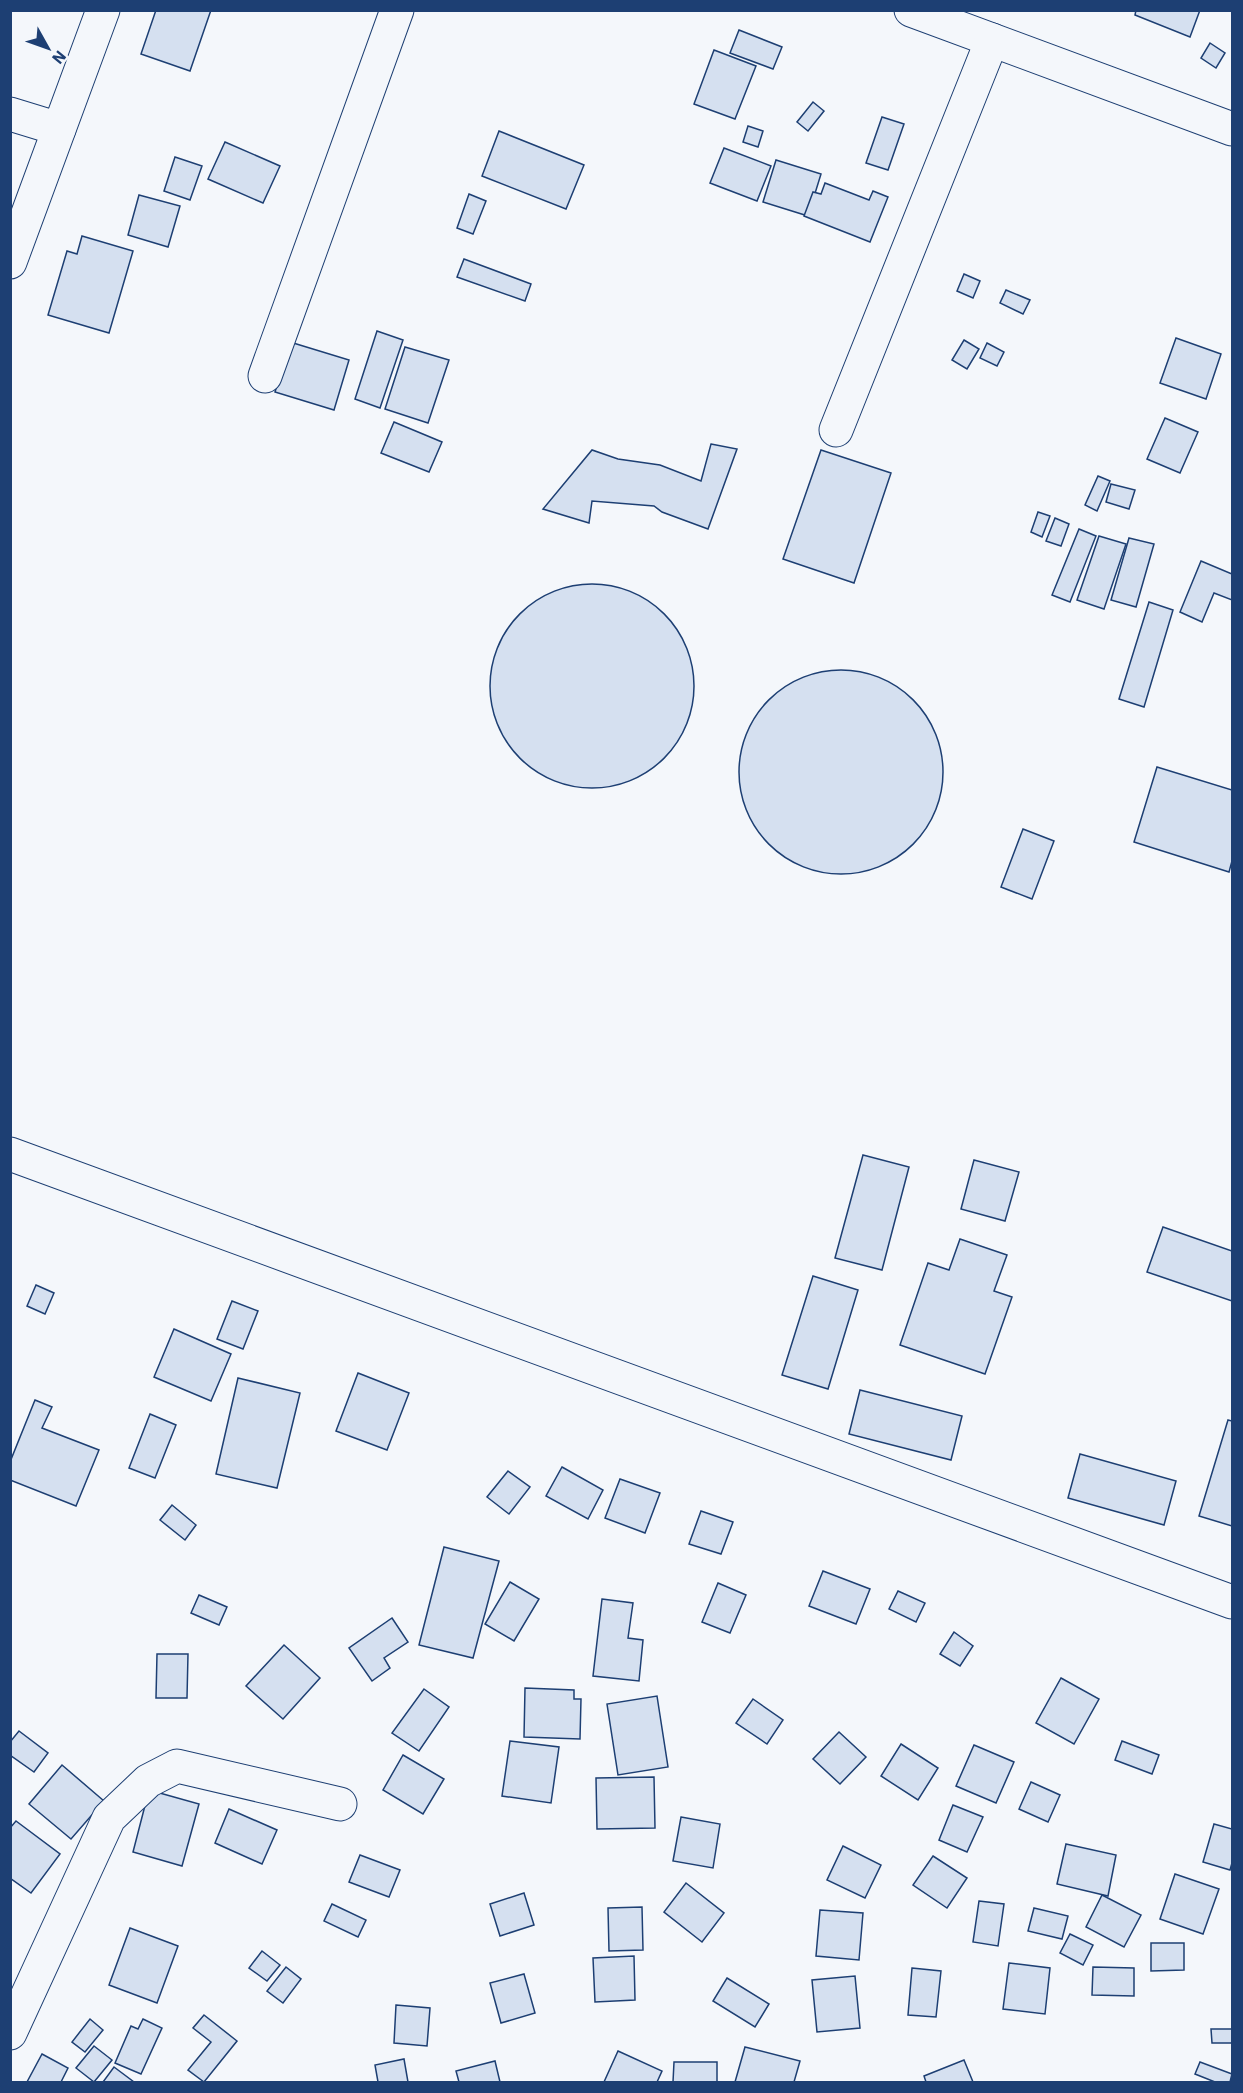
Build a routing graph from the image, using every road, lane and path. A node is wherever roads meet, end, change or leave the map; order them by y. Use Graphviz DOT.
graph roads {
  1 [pos="103,10"];
  2 [pos="397,10"];
  3 [pos="911,10"];
  4 [pos="992,40"];
  5 [pos="10,114"];
  6 [pos="60,129"];
  7 [pos="1233,129"];
  8 [pos="10,262"];
  9 [pos="265,376"];
  10 [pos="836,430"];
  11 [pos="10,1154"];
  12 [pos="1233,1602"];
  13 [pos="340,1804"];
  14 [pos="10,2033"];
  1 -- 6 [label="street"];
  2 -- 9 [label="street"];
  3 -- 4 [label="street"];
  4 -- 7 [label="street"];
  4 -- 10 [label="street"];
  5 -- 6 [label="street"];
  6 -- 8 [label="street"];
  11 -- 12 [label="street"];
  13 -- 14 [label="street"];
}
